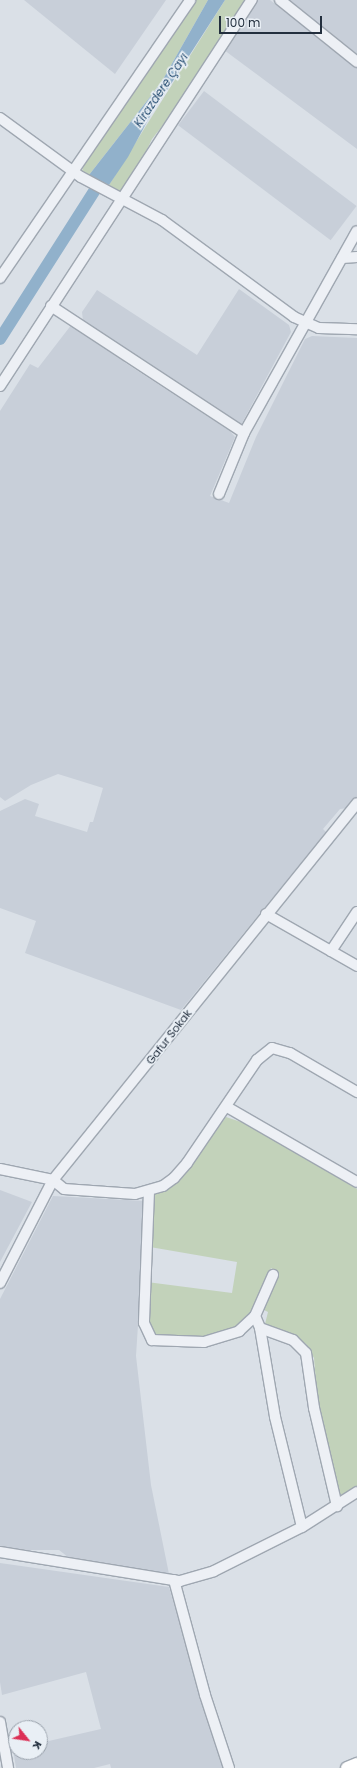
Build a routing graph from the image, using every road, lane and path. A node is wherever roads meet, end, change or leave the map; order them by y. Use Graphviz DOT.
graph roads {
  1 [pos="190,0"];
  2 [pos="252,0"];
  3 [pos="280,0"];
  4 [pos="357,62"];
  5 [pos="0,118"];
  6 [pos="72,170"];
  7 [pos="122,198"];
  8 [pos="357,232"];
  9 [pos="357,257"];
  10 [pos="342,258"];
  11 [pos="0,278"];
  12 [pos="51,306"];
  13 [pos="304,323"];
  14 [pos="357,329"];
  15 [pos="0,386"];
  16 [pos="244,433"];
  17 [pos="219,494"];
  18 [pos="357,803"];
  19 [pos="357,912"];
  20 [pos="266,914"];
  21 [pos="331,951"];
  22 [pos="357,966"];
  23 [pos="357,1092"];
  24 [pos="227,1107"];
  25 [pos="0,1169"];
  26 [pos="53,1180"];
  27 [pos="357,1182"];
  28 [pos="149,1191"];
  29 [pos="273,1275"];
  30 [pos="0,1283"];
  31 [pos="255,1316"];
  32 [pos="260,1328"];
  33 [pos="357,1492"];
  34 [pos="337,1506"];
  35 [pos="302,1526"];
  36 [pos="0,1552"];
  37 [pos="174,1580"];
  38 [pos="0,1722"];
  39 [pos="357,1764"];
  40 [pos="8,1768"];
  41 [pos="229,1768"];
  42 [pos="347,1768"];
  1 -- 6 [label="street"];
  2 -- 7 [label="street"];
  3 -- 4 [label="street"];
  5 -- 6 [label="street"];
  6 -- 7 [label="street"];
  6 -- 11 [label="street"];
  7 -- 12 [label="street"];
  7 -- 13 [label="street"];
  8 -- 10 [label="street"];
  9 -- 10 [label="street"];
  10 -- 13 [label="street"];
  12 -- 15 [label="street"];
  12 -- 16 [label="street"];
  13 -- 14 [label="street"];
  13 -- 16 [label="street"];
  16 -- 17 [label="street"];
  18 -- 20 [label="street, Gafur Sokak"];
  19 -- 21 [label="street"];
  20 -- 21 [label="street"];
  20 -- 26 [label="street, Gafur Sokak"];
  21 -- 22 [label="street"];
  23 -- 24 [label="street"];
  24 -- 27 [label="street"];
  24 -- 28 [label="street"];
  25 -- 26 [label="street"];
  26 -- 28 [label="street"];
  26 -- 30 [label="street, Gafur Sokak"];
  28 -- 31 [label="street"];
  29 -- 31 [label="street"];
  31 -- 32 [label="street"];
  32 -- 34 [label="street"];
  32 -- 35 [label="street"];
  33 -- 34 [label="street"];
  34 -- 35 [label="street"];
  35 -- 37 [label="street"];
  36 -- 37 [label="street"];
  37 -- 41 [label="street"];
  38 -- 40 [label="street"];
  39 -- 42 [label="main road"];
}
